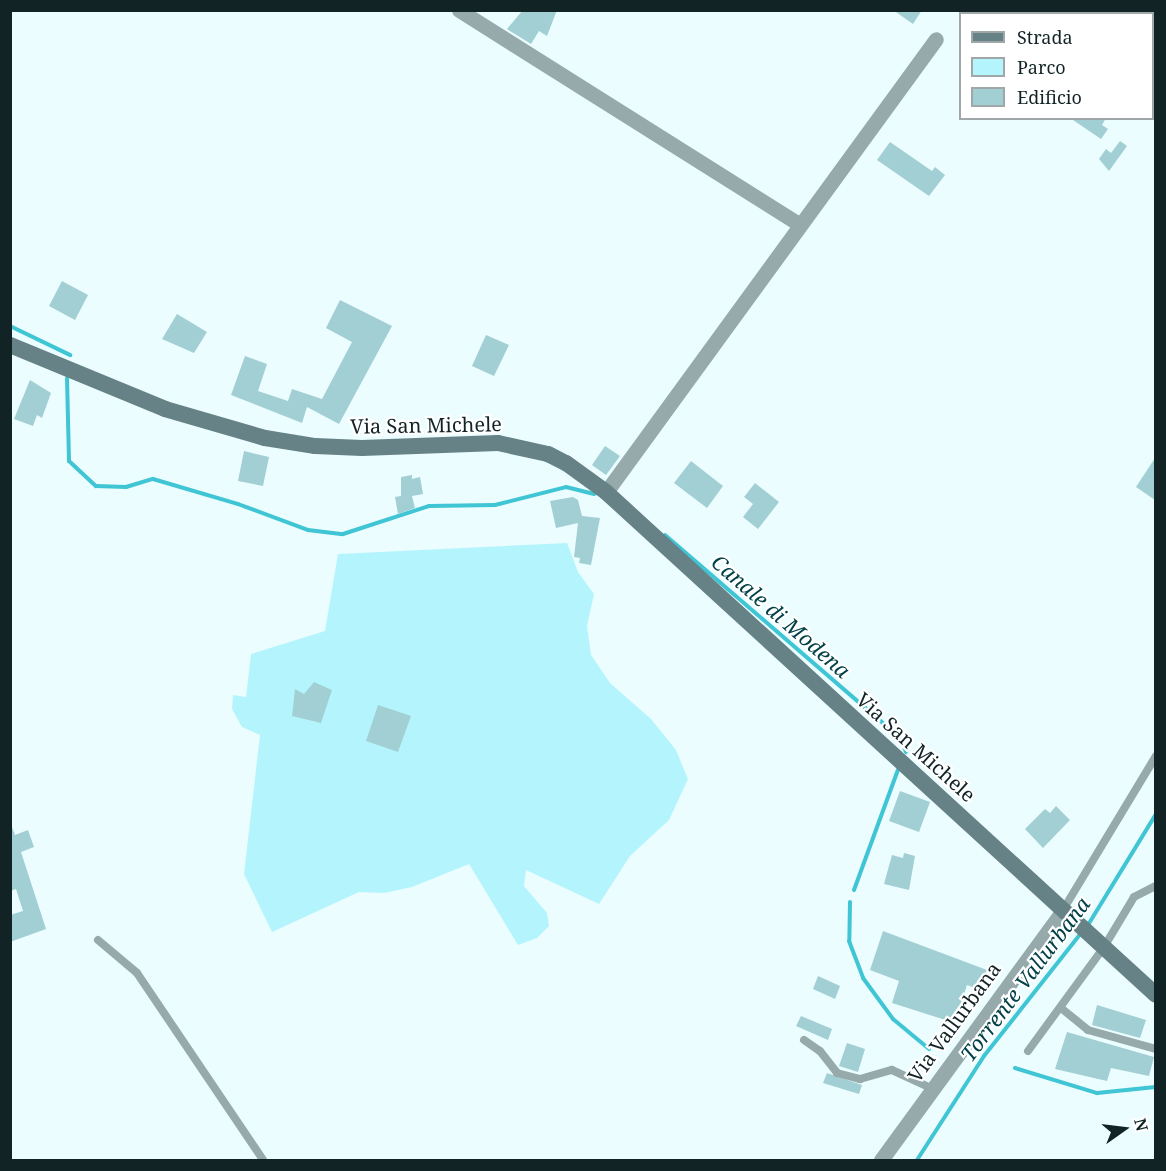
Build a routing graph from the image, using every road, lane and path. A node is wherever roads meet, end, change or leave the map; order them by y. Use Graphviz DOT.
graph roads {
  1 [pos="459,10"];
  2 [pos="936,39"];
  3 [pos="800,225"];
  4 [pos="10,345"];
  5 [pos="606,492"];
  6 [pos="1155,756"];
  7 [pos="1155,886"];
  8 [pos="1068,914"];
  9 [pos="98,940"];
  10 [pos="1099,943"];
  11 [pos="1155,995"];
  12 [pos="1060,1008"];
  13 [pos="804,1040"];
  14 [pos="1155,1049"];
  15 [pos="1028,1051"];
  16 [pos="932,1088"];
  17 [pos="263,1161"];
  18 [pos="881,1161"];
  1 -- 3 [label="street"];
  2 -- 3 [label="street"];
  3 -- 5 [label="street"];
  4 -- 5 [label="main road, Via San Michele"];
  5 -- 8 [label="main road, Via San Michele"];
  6 -- 8 [label="lane"];
  7 -- 10 [label="lane"];
  8 -- 10 [label="main road, Via San Michele"];
  8 -- 16 [label="street, Via Vallurbana"];
  9 -- 17 [label="lane"];
  10 -- 11 [label="main road, Via San Michele"];
  10 -- 12 [label="lane"];
  12 -- 14 [label="lane"];
  12 -- 15 [label="lane"];
  13 -- 16 [label="lane"];
  16 -- 18 [label="street, Via Vallurbana"];
}
